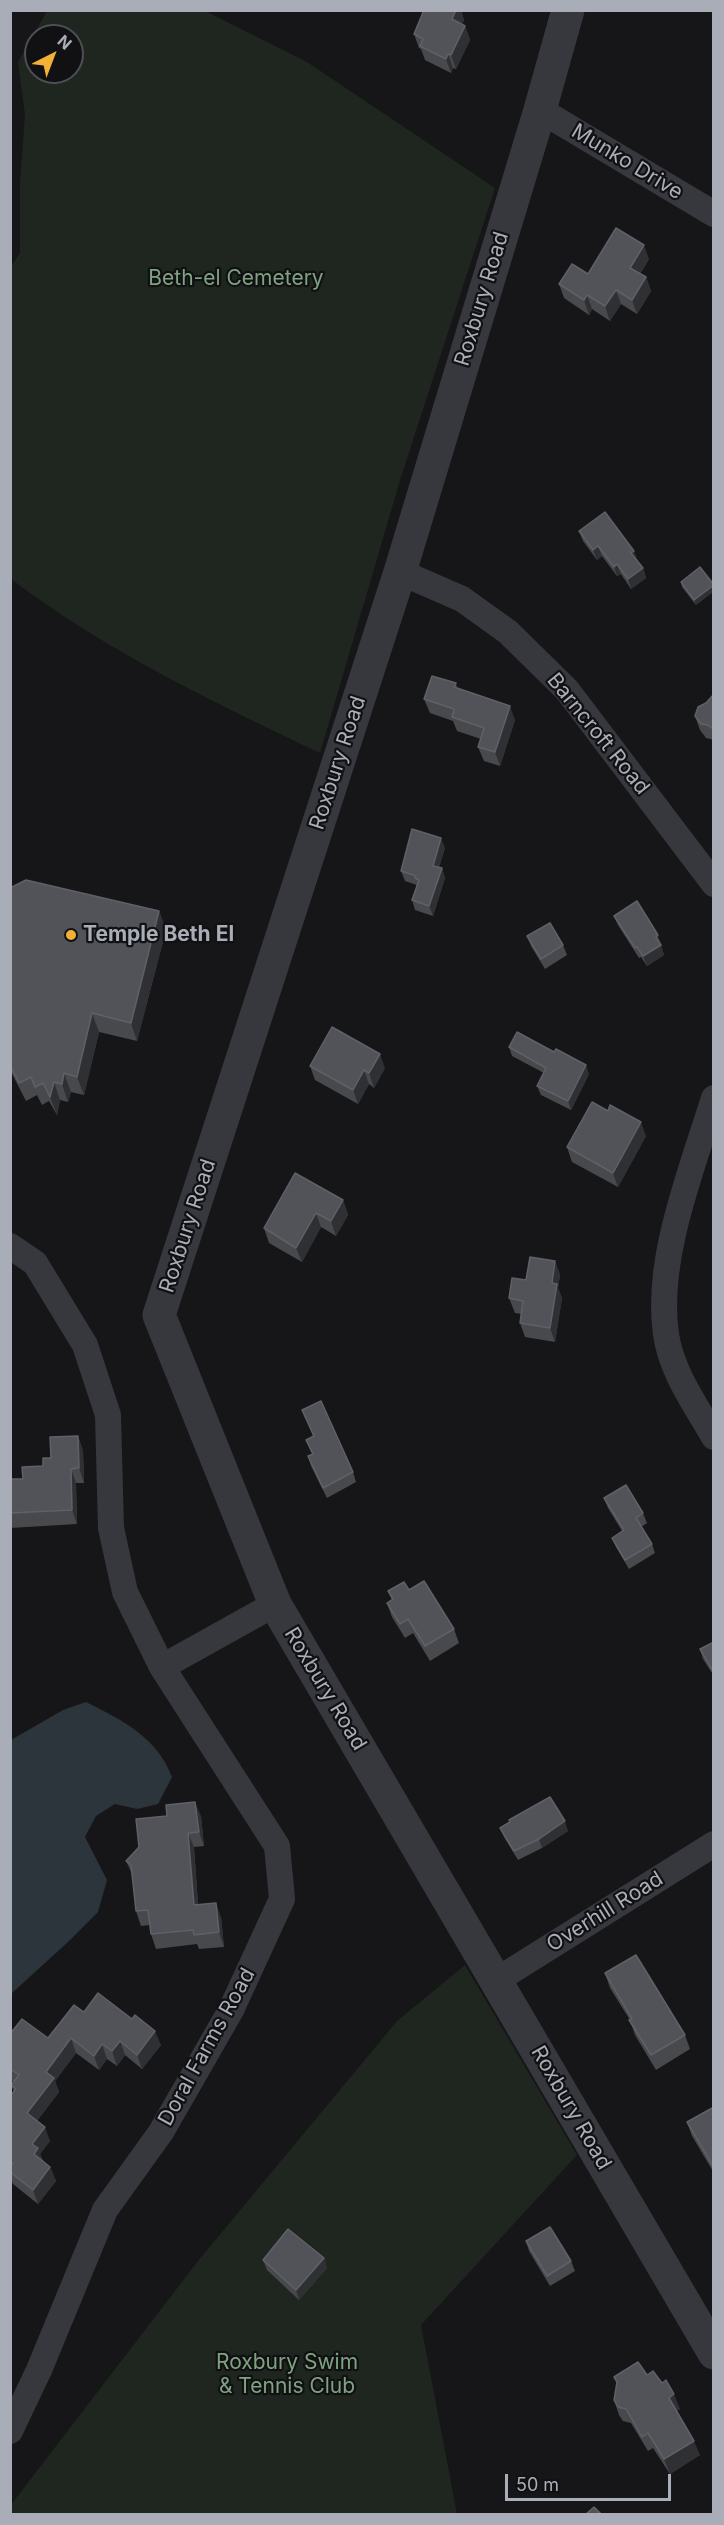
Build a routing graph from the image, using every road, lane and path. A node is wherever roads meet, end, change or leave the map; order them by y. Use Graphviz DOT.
graph roads {
  1 [pos="568,10"];
  2 [pos="540,110"];
  3 [pos="714,214"];
  4 [pos="400,572"];
  5 [pos="714,884"];
  6 [pos="714,1098"];
  7 [pos="10,1246"];
  8 [pos="714,1437"];
  9 [pos="275,1604"];
  10 [pos="162,1667"];
  11 [pos="714,1844"];
  12 [pos="497,1980"];
  13 [pos="714,2353"];
  14 [pos="10,2431"];
  1 -- 2 [label="street, Roxbury Road"];
  2 -- 3 [label="street, Munko Drive"];
  2 -- 4 [label="street, Roxbury Road"];
  4 -- 5 [label="street, Barncroft Road"];
  4 -- 9 [label="street, Roxbury Road"];
  6 -- 8 [label="street"];
  7 -- 10 [label="street, Doral Farms Road"];
  9 -- 10 [label="street"];
  9 -- 12 [label="street, Roxbury Road"];
  10 -- 14 [label="street, Doral Farms Road"];
  11 -- 12 [label="street, Overhill Road"];
  12 -- 13 [label="street, Roxbury Road"];
}
